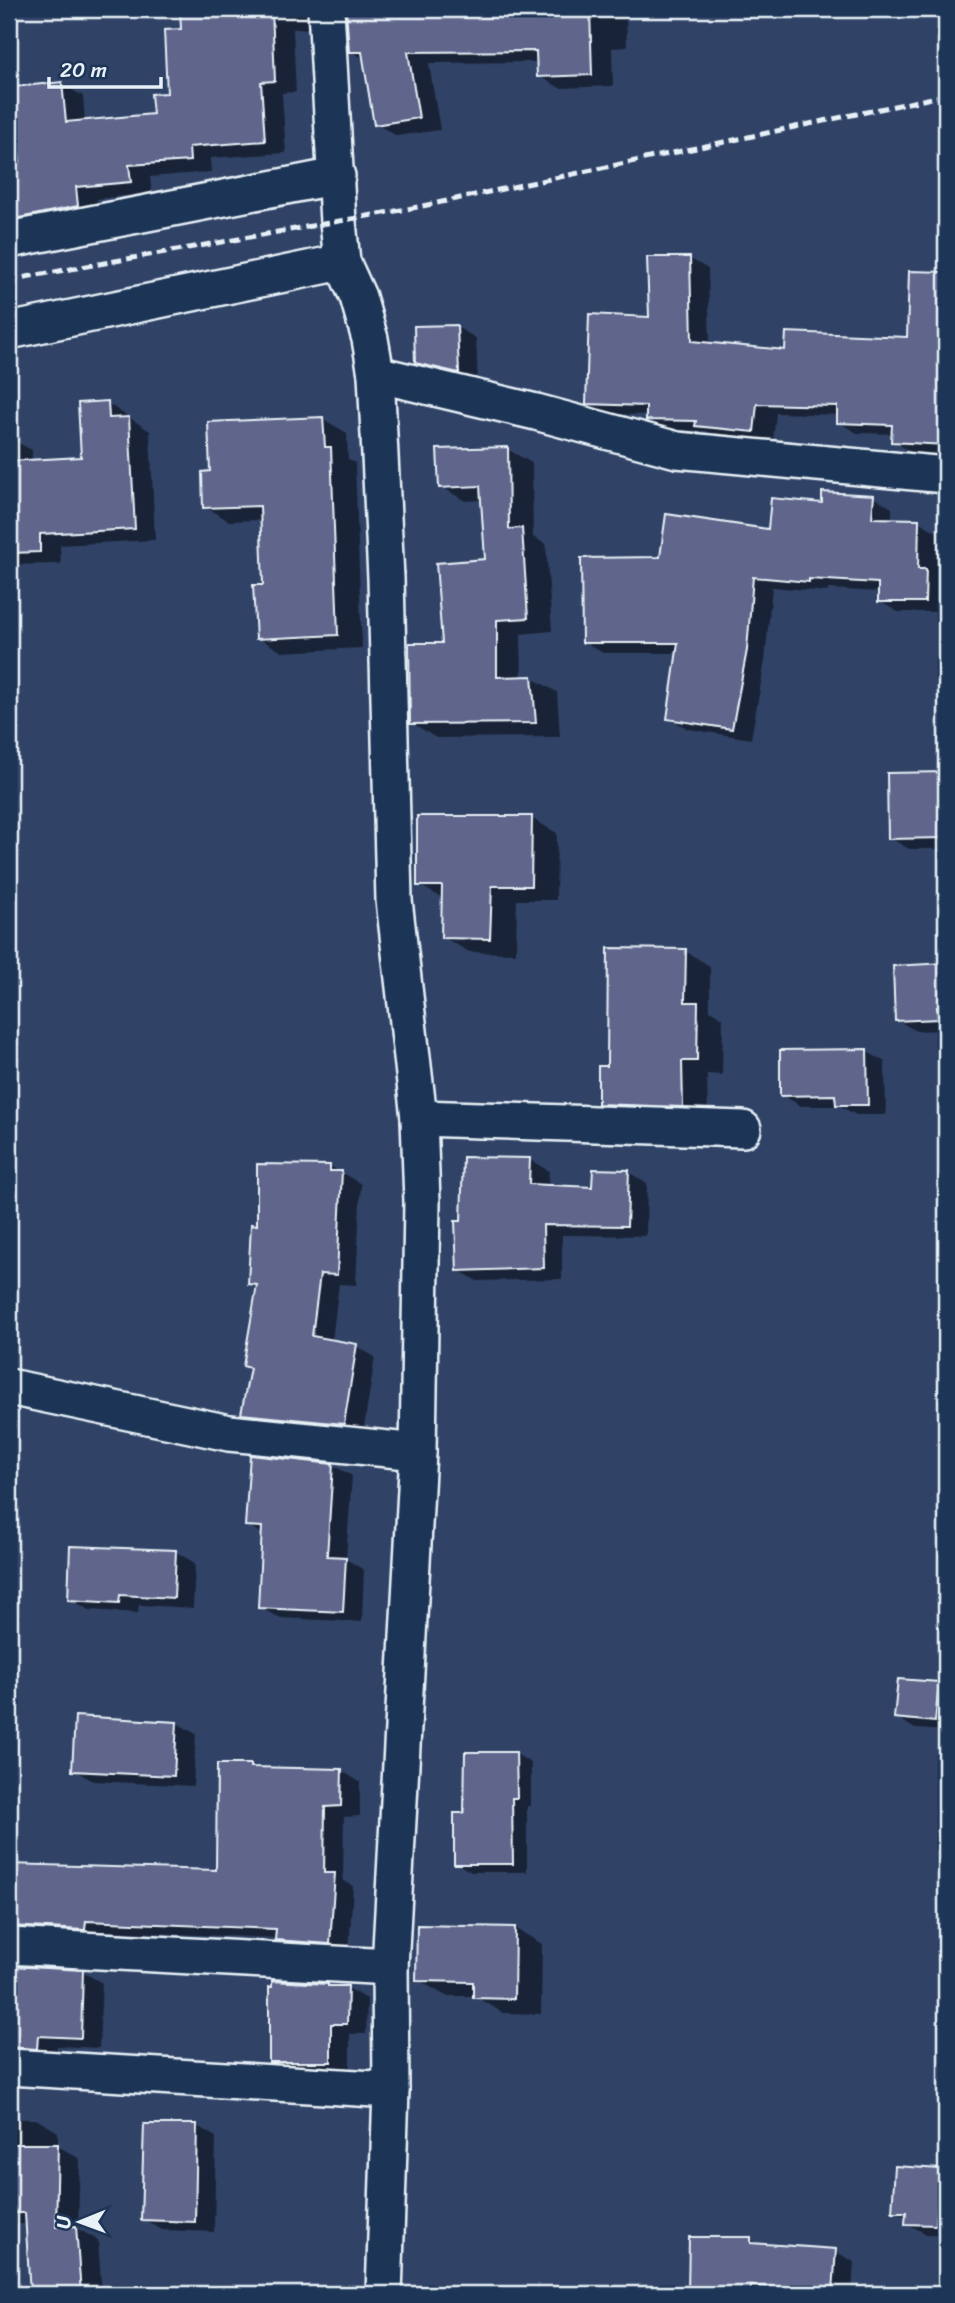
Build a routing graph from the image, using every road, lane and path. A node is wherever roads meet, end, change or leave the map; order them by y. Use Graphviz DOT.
graph roads {
  1 [pos="327,9"];
  2 [pos="337,176"];
  3 [pos="9,240"];
  4 [pos="342,262"];
  5 [pos="9,331"];
  6 [pos="376,374"];
  7 [pos="946,475"];
  8 [pos="419,1118"];
  9 [pos="743,1129"];
  10 [pos="9,1387"];
  11 [pos="418,1452"];
  12 [pos="9,1946"];
  13 [pos="390,1967"];
  14 [pos="9,2067"];
  15 [pos="391,2090"];
  16 [pos="384,2294"];
  1 -- 2 [label="street"];
  2 -- 3 [label="street"];
  2 -- 4 [label="street"];
  4 -- 5 [label="street"];
  4 -- 6 [label="street"];
  6 -- 7 [label="street"];
  6 -- 8 [label="street"];
  8 -- 9 [label="street"];
  8 -- 11 [label="street"];
  10 -- 11 [label="street"];
  11 -- 13 [label="street"];
  12 -- 13 [label="street"];
  13 -- 15 [label="street"];
  14 -- 15 [label="street"];
  15 -- 16 [label="street"];
}
